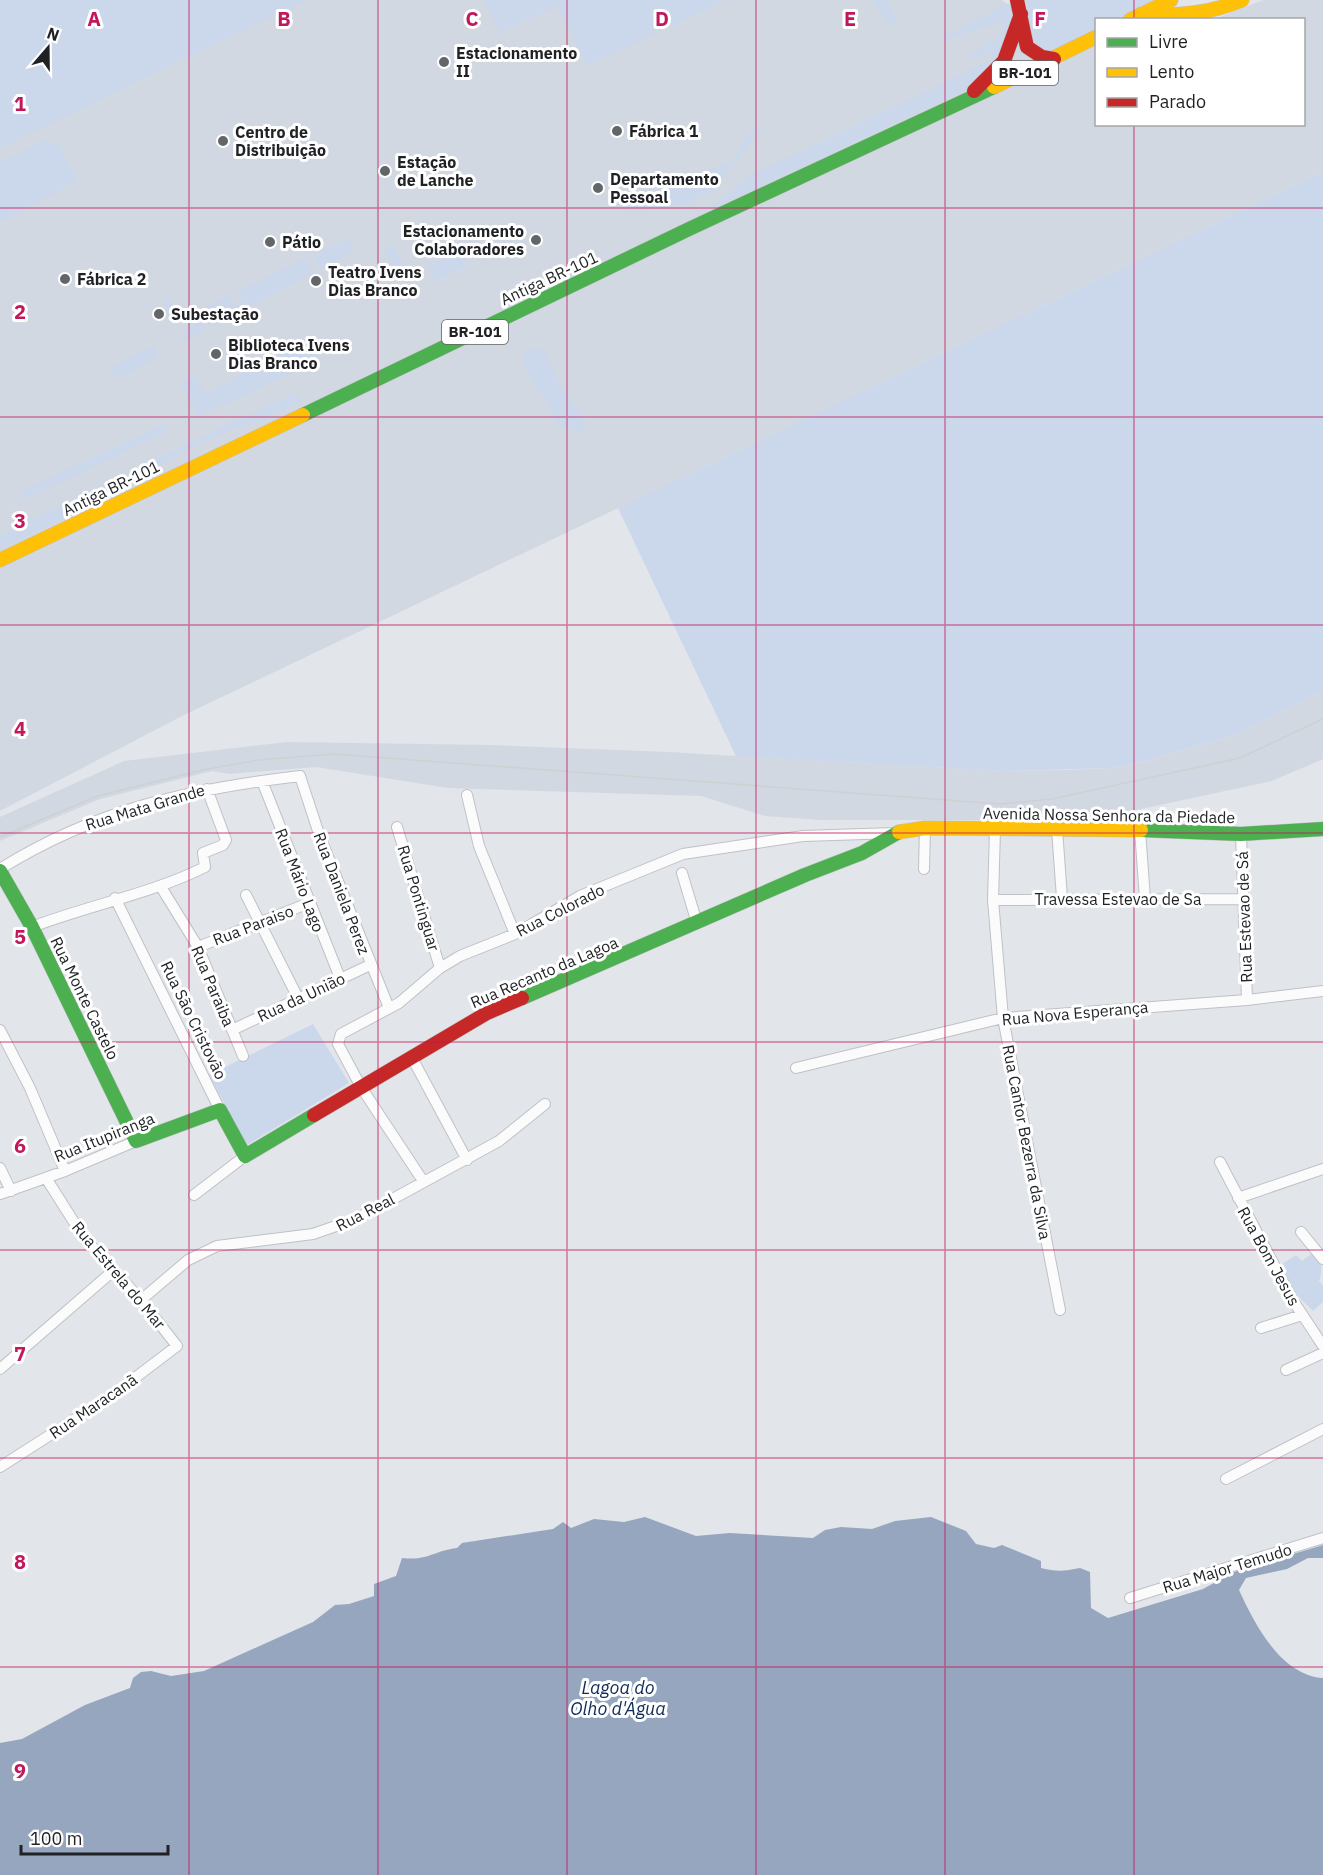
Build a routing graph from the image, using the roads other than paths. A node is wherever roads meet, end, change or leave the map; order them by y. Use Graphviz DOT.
graph roads {
  1 [pos="1017,0"];
  2 [pos="1171,0"];
  3 [pos="1242,0"];
  4 [pos="1021,15"];
  5 [pos="1136,17"];
  6 [pos="1095,38"];
  7 [pos="1054,59"];
  8 [pos="952,108"];
  9 [pos="0,560"];
  10 [pos="300,777"];
  11 [pos="262,781"];
  12 [pos="207,789"];
  13 [pos="468,795"];
  14 [pos="397,827"];
  15 [pos="925,828"];
  16 [pos="995,829"];
  17 [pos="1057,829"];
  18 [pos="1323,829"];
  19 [pos="1140,830"];
  20 [pos="895,833"];
  21 [pos="1241,834"];
  22 [pos="924,869"];
  23 [pos="0,870"];
  24 [pos="682,873"];
  25 [pos="161,887"];
  26 [pos="246,895"];
  27 [pos="114,898"];
  28 [pos="1062,898"];
  29 [pos="1145,899"];
  30 [pos="1242,899"];
  31 [pos="993,900"];
  32 [pos="309,903"];
  33 [pos="259,923"];
  34 [pos="697,923"];
  35 [pos="33,927"];
  36 [pos="514,934"];
  37 [pos="198,947"];
  38 [pos="370,965"];
  39 [pos="440,968"];
  40 [pos="340,978"];
  41 [pos="1323,991"];
  42 [pos="298,998"];
  43 [pos="1247,1000"];
  44 [pos="389,1008"];
  45 [pos="1004,1018"];
  46 [pos="0,1030"];
  47 [pos="232,1030"];
  48 [pos="243,1056"];
  49 [pos="411,1056"];
  50 [pos="796,1068"];
  51 [pos="361,1087"];
  52 [pos="545,1104"];
  53 [pos="220,1110"];
  54 [pos="136,1141"];
  55 [pos="245,1156"];
  56 [pos="467,1160"];
  57 [pos="1220,1162"];
  58 [pos="0,1168"];
  59 [pos="1323,1169"];
  60 [pos="65,1171"];
  61 [pos="46,1178"];
  62 [pos="423,1181"];
  63 [pos="6,1192"];
  64 [pos="194,1195"];
  65 [pos="1238,1198"];
  66 [pos="1301,1233"];
  67 [pos="1323,1259"];
  68 [pos="113,1271"];
  69 [pos="141,1300"];
  70 [pos="1060,1310"];
  71 [pos="1302,1315"];
  72 [pos="1261,1328"];
  73 [pos="174,1340"];
  74 [pos="1323,1346"];
  75 [pos="1323,1353"];
  76 [pos="0,1370"];
  77 [pos="1286,1370"];
  78 [pos="1323,1429"];
  79 [pos="0,1467"];
  80 [pos="1226,1479"];
  81 [pos="1323,1538"];
  82 [pos="1130,1598"];
  1 -- 4 [label="main road"];
  2 -- 5 [label="main road"];
  3 -- 5 [label="main road"];
  4 -- 7 [label="main road"];
  4 -- 8 [label="main road, BR-101"];
  6 -- 7 [label="main road, BR-101"];
  7 -- 8 [label="main road, BR-101"];
  8 -- 9 [label="main road, Antiga BR-101 / BR-101"];
  10 -- 11 [label="street, Rua Mata Grande"];
  10 -- 38 [label="street, Rua Daniela Perez"];
  11 -- 12 [label="street, Rua Mata Grande"];
  11 -- 32 [label="street, Rua Mário Lago"];
  12 -- 23 [label="street, Rua Mata Grande"];
  12 -- 25 [label="street"];
  13 -- 36 [label="street"];
  14 -- 39 [label="street, Rua Pontinguar"];
  15 -- 16 [label="main road, Avenida Nossa Senhora da Piedade"];
  15 -- 20 [label="main road, Avenida Nossa Senhora da Piedade"];
  15 -- 22 [label="street"];
  16 -- 17 [label="main road, Avenida Nossa Senhora da Piedade"];
  16 -- 31 [label="street, Rua Cantor Bezerra da Silva"];
  17 -- 19 [label="main road, Avenida Nossa Senhora da Piedade"];
  17 -- 28 [label="street"];
  18 -- 21 [label="main road, Avenida Nossa Senhora da Piedade"];
  19 -- 21 [label="main road, Avenida Nossa Senhora da Piedade"];
  19 -- 29 [label="street"];
  20 -- 34 [label="main road, Rua Recanto da Lagoa"];
  20 -- 36 [label="street, Rua Colorado"];
  21 -- 30 [label="street, Rua Estevao de Sá"];
  23 -- 35 [label="main road, Rua Monte Castelo"];
  24 -- 34 [label="street"];
  25 -- 27 [label="street"];
  25 -- 37 [label="street, Rua Paraiba"];
  26 -- 33 [label="street"];
  27 -- 35 [label="street"];
  27 -- 53 [label="street, Rua São Cristovão"];
  28 -- 29 [label="street, Travessa Estevao de Sa"];
  28 -- 31 [label="street, Travessa Estevao de Sa"];
  29 -- 30 [label="street, Travessa Estevao de Sa"];
  30 -- 43 [label="street, Rua Estevao de Sá"];
  31 -- 45 [label="street, Rua Cantor Bezerra da Silva"];
  32 -- 33 [label="street, Rua Paraiso"];
  32 -- 40 [label="street, Rua Mário Lago"];
  33 -- 37 [label="street, Rua Paraiso"];
  33 -- 42 [label="street"];
  34 -- 49 [label="main road, Rua Recanto da Lagoa"];
  35 -- 54 [label="main road, Rua Monte Castelo"];
  36 -- 39 [label="street, Rua Colorado"];
  37 -- 47 [label="street, Rua Paraiba"];
  38 -- 40 [label="street, Rua da União"];
  38 -- 44 [label="street, Rua Daniela Perez"];
  39 -- 44 [label="street, Rua Colorado"];
  40 -- 42 [label="street, Rua da União"];
  41 -- 43 [label="street, Rua Nova Esperança"];
  42 -- 47 [label="street, Rua da União"];
  43 -- 45 [label="street, Rua Nova Esperança"];
  44 -- 51 [label="street, Rua Colorado"];
  45 -- 50 [label="street, Rua Nova Esperança"];
  45 -- 70 [label="street, Rua Cantor Bezerra da Silva"];
  46 -- 60 [label="street"];
  47 -- 48 [label="street, Rua Paraiba"];
  49 -- 51 [label="main road, Rua Recanto da Lagoa"];
  49 -- 56 [label="street"];
  51 -- 55 [label="main road, Rua Recanto da Lagoa"];
  51 -- 62 [label="street"];
  52 -- 56 [label="street, Rua Real"];
  53 -- 54 [label="main road, Rua Itupiranga"];
  53 -- 55 [label="main road, Rua São Cristovão"];
  54 -- 60 [label="street, Rua Itupiranga"];
  55 -- 64 [label="street, Rua Recanto da Lagoa"];
  56 -- 62 [label="street, Rua Real"];
  57 -- 65 [label="street, Rua Bom Jesus"];
  58 -- 63 [label="street"];
  59 -- 65 [label="street"];
  60 -- 61 [label="street, Rua Itupiranga"];
  61 -- 63 [label="street, Rua Itupiranga"];
  61 -- 68 [label="street, Rua Estrela do Mar"];
  62 -- 69 [label="street, Rua Real"];
  65 -- 71 [label="street, Rua Bom Jesus"];
  66 -- 67 [label="street"];
  68 -- 69 [label="street, Rua Estrela do Mar"];
  68 -- 76 [label="street"];
  69 -- 73 [label="street, Rua Estrela do Mar"];
  71 -- 72 [label="street"];
  71 -- 74 [label="street, Rua Bom Jesus"];
  73 -- 79 [label="street, Rua Maracanã"];
  75 -- 77 [label="street"];
  78 -- 80 [label="street"];
  81 -- 82 [label="street, Rua Major Temudo"];
}
